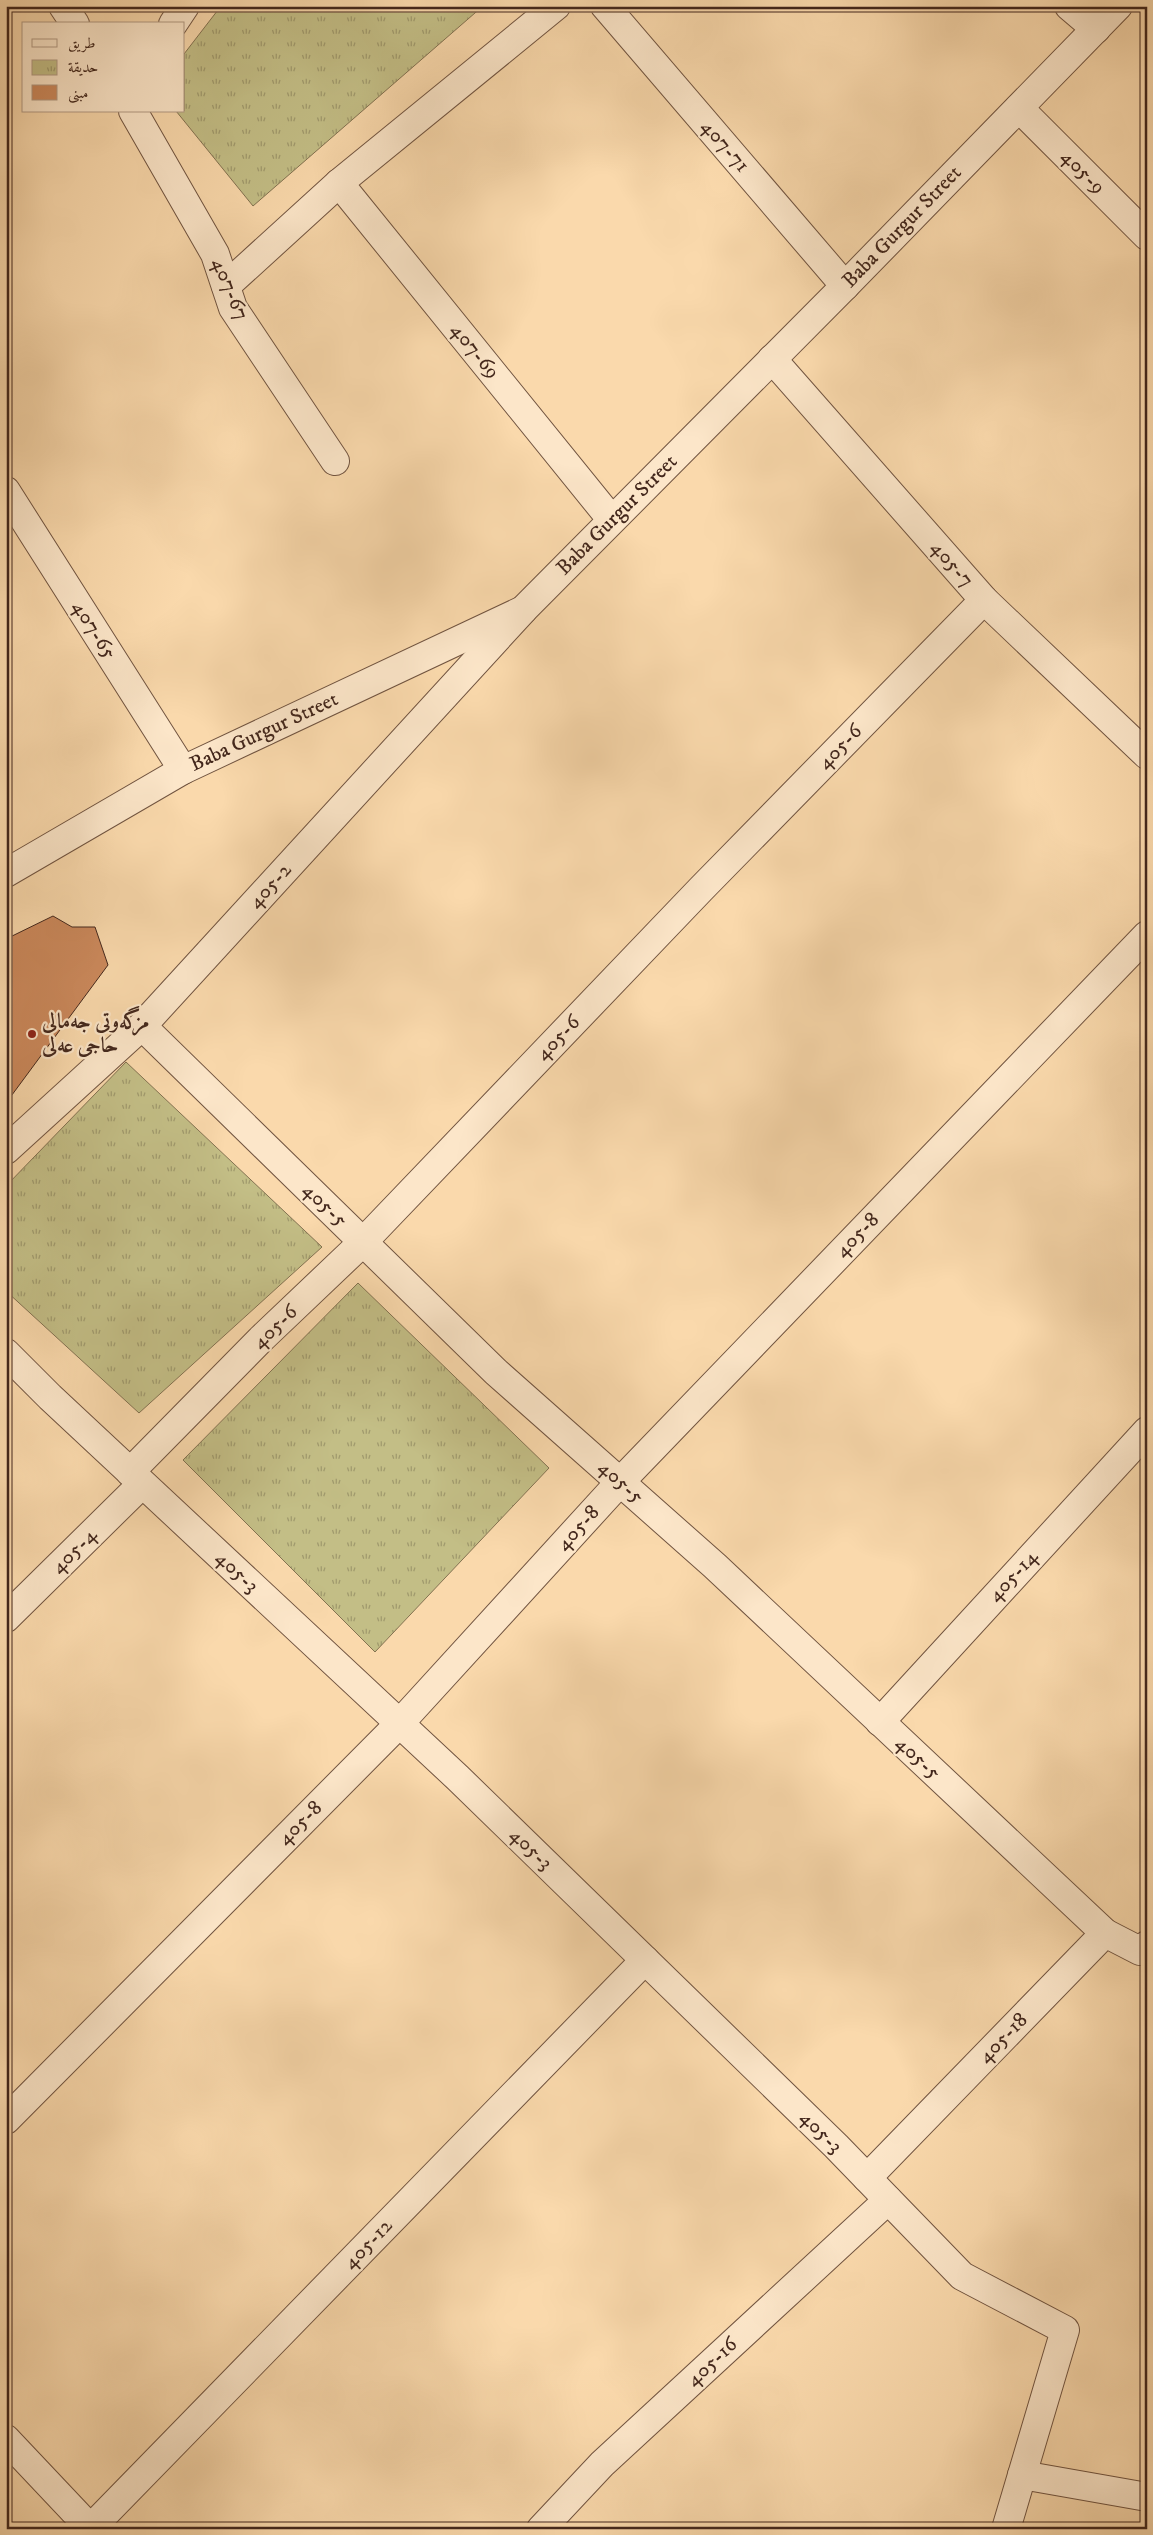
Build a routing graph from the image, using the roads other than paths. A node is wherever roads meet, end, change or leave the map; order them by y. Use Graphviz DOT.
graph roads {
  1 [pos="63,6"];
  2 [pos="185,6"];
  3 [pos="556,6"];
  4 [pos="604,6"];
  5 [pos="1069,6"];
  6 [pos="1118,6"];
  7 [pos="74,22"];
  8 [pos="174,22"];
  9 [pos="1096,29"];
  10 [pos="1019,108"];
  11 [pos="134,112"];
  12 [pos="339,183"];
  13 [pos="1147,236"];
  14 [pos="226,286"];
  15 [pos="845,286"];
  16 [pos="772,360"];
  17 [pos="335,461"];
  18 [pos="6,491"];
  19 [pos="612,519"];
  20 [pos="984,600"];
  21 [pos="523,610"];
  22 [pos="1147,755"];
  23 [pos="182,770"];
  24 [pos="6,873"];
  25 [pos="1147,935"];
  26 [pos="142,1026"];
  27 [pos="6,1150"];
  28 [pos="362,1242"];
  29 [pos="6,1353"];
  30 [pos="1147,1431"];
  31 [pos="136,1478"];
  32 [pos="620,1482"];
  33 [pos="6,1618"];
  34 [pos="880,1722"];
  35 [pos="399,1724"];
  36 [pos="1105,1933"];
  37 [pos="1147,1944"];
  38 [pos="645,1960"];
  39 [pos="6,2120"];
  40 [pos="867,2178"];
  41 [pos="888,2200"];
  42 [pos="6,2440"];
  43 [pos="1022,2475"];
  44 [pos="1147,2497"];
  45 [pos="91,2528"];
  46 [pos="541,2529"];
  47 [pos="1006,2529"];
  1 -- 7 [label="street"];
  2 -- 8 [label="street"];
  3 -- 12 [label="street"];
  4 -- 15 [label="street, 407-71"];
  5 -- 9 [label="street"];
  6 -- 9 [label="street, Baba Gurgur Street"];
  9 -- 10 [label="street, Baba Gurgur Street"];
  10 -- 13 [label="street, 405-9"];
  10 -- 15 [label="street, Baba Gurgur Street"];
  11 -- 14 [label="street, 407-67"];
  12 -- 14 [label="street"];
  12 -- 19 [label="street, 407-69"];
  14 -- 17 [label="street, 407-67"];
  15 -- 16 [label="street, Baba Gurgur Street"];
  16 -- 19 [label="street, Baba Gurgur Street"];
  16 -- 20 [label="street, 405-7"];
  18 -- 23 [label="street, 407-65"];
  19 -- 21 [label="street, Baba Gurgur Street"];
  20 -- 22 [label="street, 405-7"];
  20 -- 28 [label="street, 405-6"];
  21 -- 23 [label="street, Baba Gurgur Street"];
  21 -- 26 [label="street, 405-2"];
  23 -- 24 [label="street, Baba Gurgur Street"];
  25 -- 32 [label="street, 405-8"];
  26 -- 27 [label="street, 405-2"];
  26 -- 28 [label="street, 405-5"];
  28 -- 31 [label="street, 405-6"];
  28 -- 32 [label="street, 405-5"];
  29 -- 31 [label="street, 405-3"];
  30 -- 34 [label="street, 405-14"];
  31 -- 33 [label="street, 405-4"];
  31 -- 35 [label="street, 405-3"];
  32 -- 34 [label="street, 405-5"];
  32 -- 35 [label="street, 405-8"];
  34 -- 36 [label="street, 405-5"];
  35 -- 38 [label="street, 405-3"];
  35 -- 39 [label="street, 405-8"];
  36 -- 37 [label="street"];
  36 -- 40 [label="street, 405-18"];
  38 -- 40 [label="street, 405-3"];
  38 -- 45 [label="street, 405-12"];
  40 -- 41 [label="street, 405-3"];
  41 -- 43 [label="street, 405-3"];
  41 -- 46 [label="street, 405-16"];
  42 -- 45 [label="street"];
  43 -- 44 [label="street"];
  43 -- 47 [label="street"];
}
